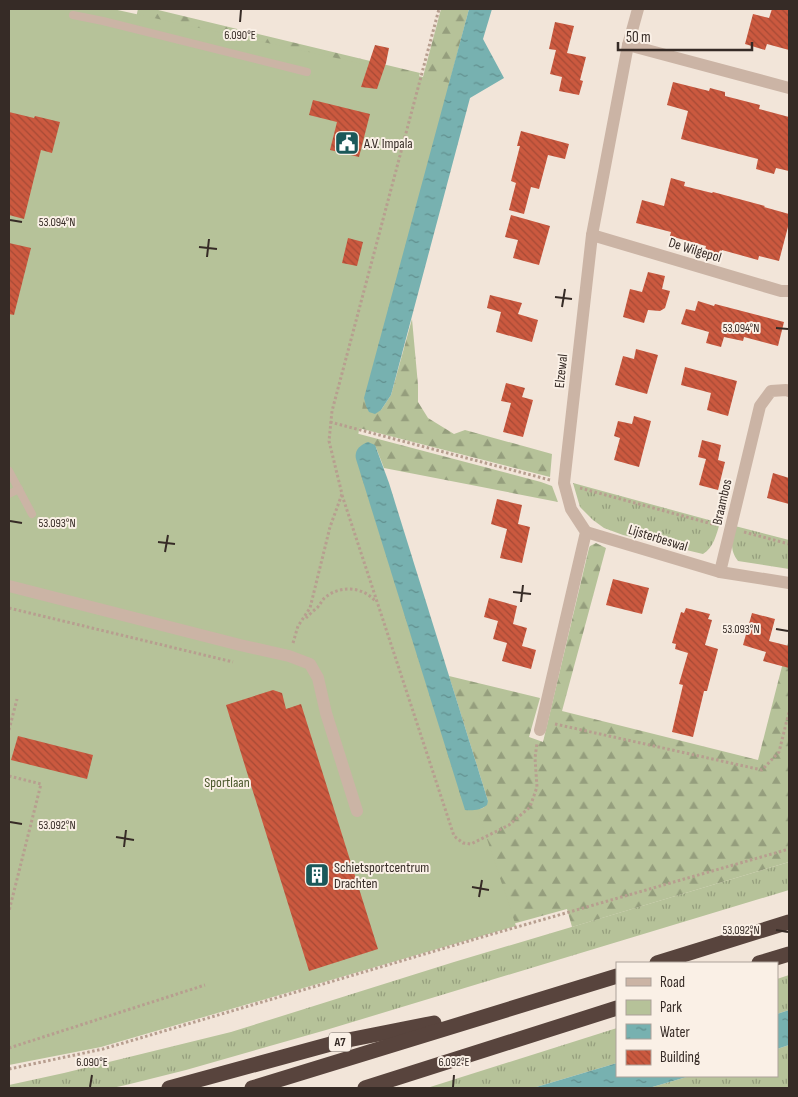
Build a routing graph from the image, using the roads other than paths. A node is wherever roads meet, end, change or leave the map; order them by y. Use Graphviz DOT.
graph roads {
  1 [pos="638,9"];
  2 [pos="73,15"];
  3 [pos="628,45"];
  4 [pos="308,72"];
  5 [pos="789,88"];
  6 [pos="592,235"];
  7 [pos="789,290"];
  8 [pos="789,391"];
  9 [pos="9,471"];
  10 [pos="19,489"];
  11 [pos="9,494"];
  12 [pos="32,514"];
  13 [pos="586,532"];
  14 [pos="720,572"];
  15 [pos="789,583"];
  16 [pos="9,586"];
  17 [pos="541,726"];
  18 [pos="357,811"];
  19 [pos="789,922"];
  20 [pos="789,954"];
  21 [pos="660,962"];
  22 [pos="761,962"];
  23 [pos="616,976"];
  24 [pos="514,1008"];
  25 [pos="616,1008"];
  26 [pos="169,1088"];
  27 [pos="252,1088"];
  28 [pos="365,1088"];
  1 -- 3 [label="street, Elzewal"];
  2 -- 4 [label="lane"];
  3 -- 5 [label="street"];
  3 -- 6 [label="street, Elzewal"];
  6 -- 7 [label="street, De Wilgepol"];
  6 -- 13 [label="street, Elzewal"];
  8 -- 14 [label="street, Braambos"];
  9 -- 10 [label="lane"];
  10 -- 11 [label="lane"];
  10 -- 12 [label="lane"];
  13 -- 14 [label="street, Lijsterbeswal"];
  13 -- 17 [label="street"];
  14 -- 15 [label="street"];
  16 -- 18 [label="street"];
  19 -- 21 [label="highway"];
  20 -- 22 [label="highway"];
  23 -- 24 [label="highway, A7"];
  24 -- 26 [label="highway, A7"];
  24 -- 27 [label="highway, A7"];
  25 -- 28 [label="highway"];
}
